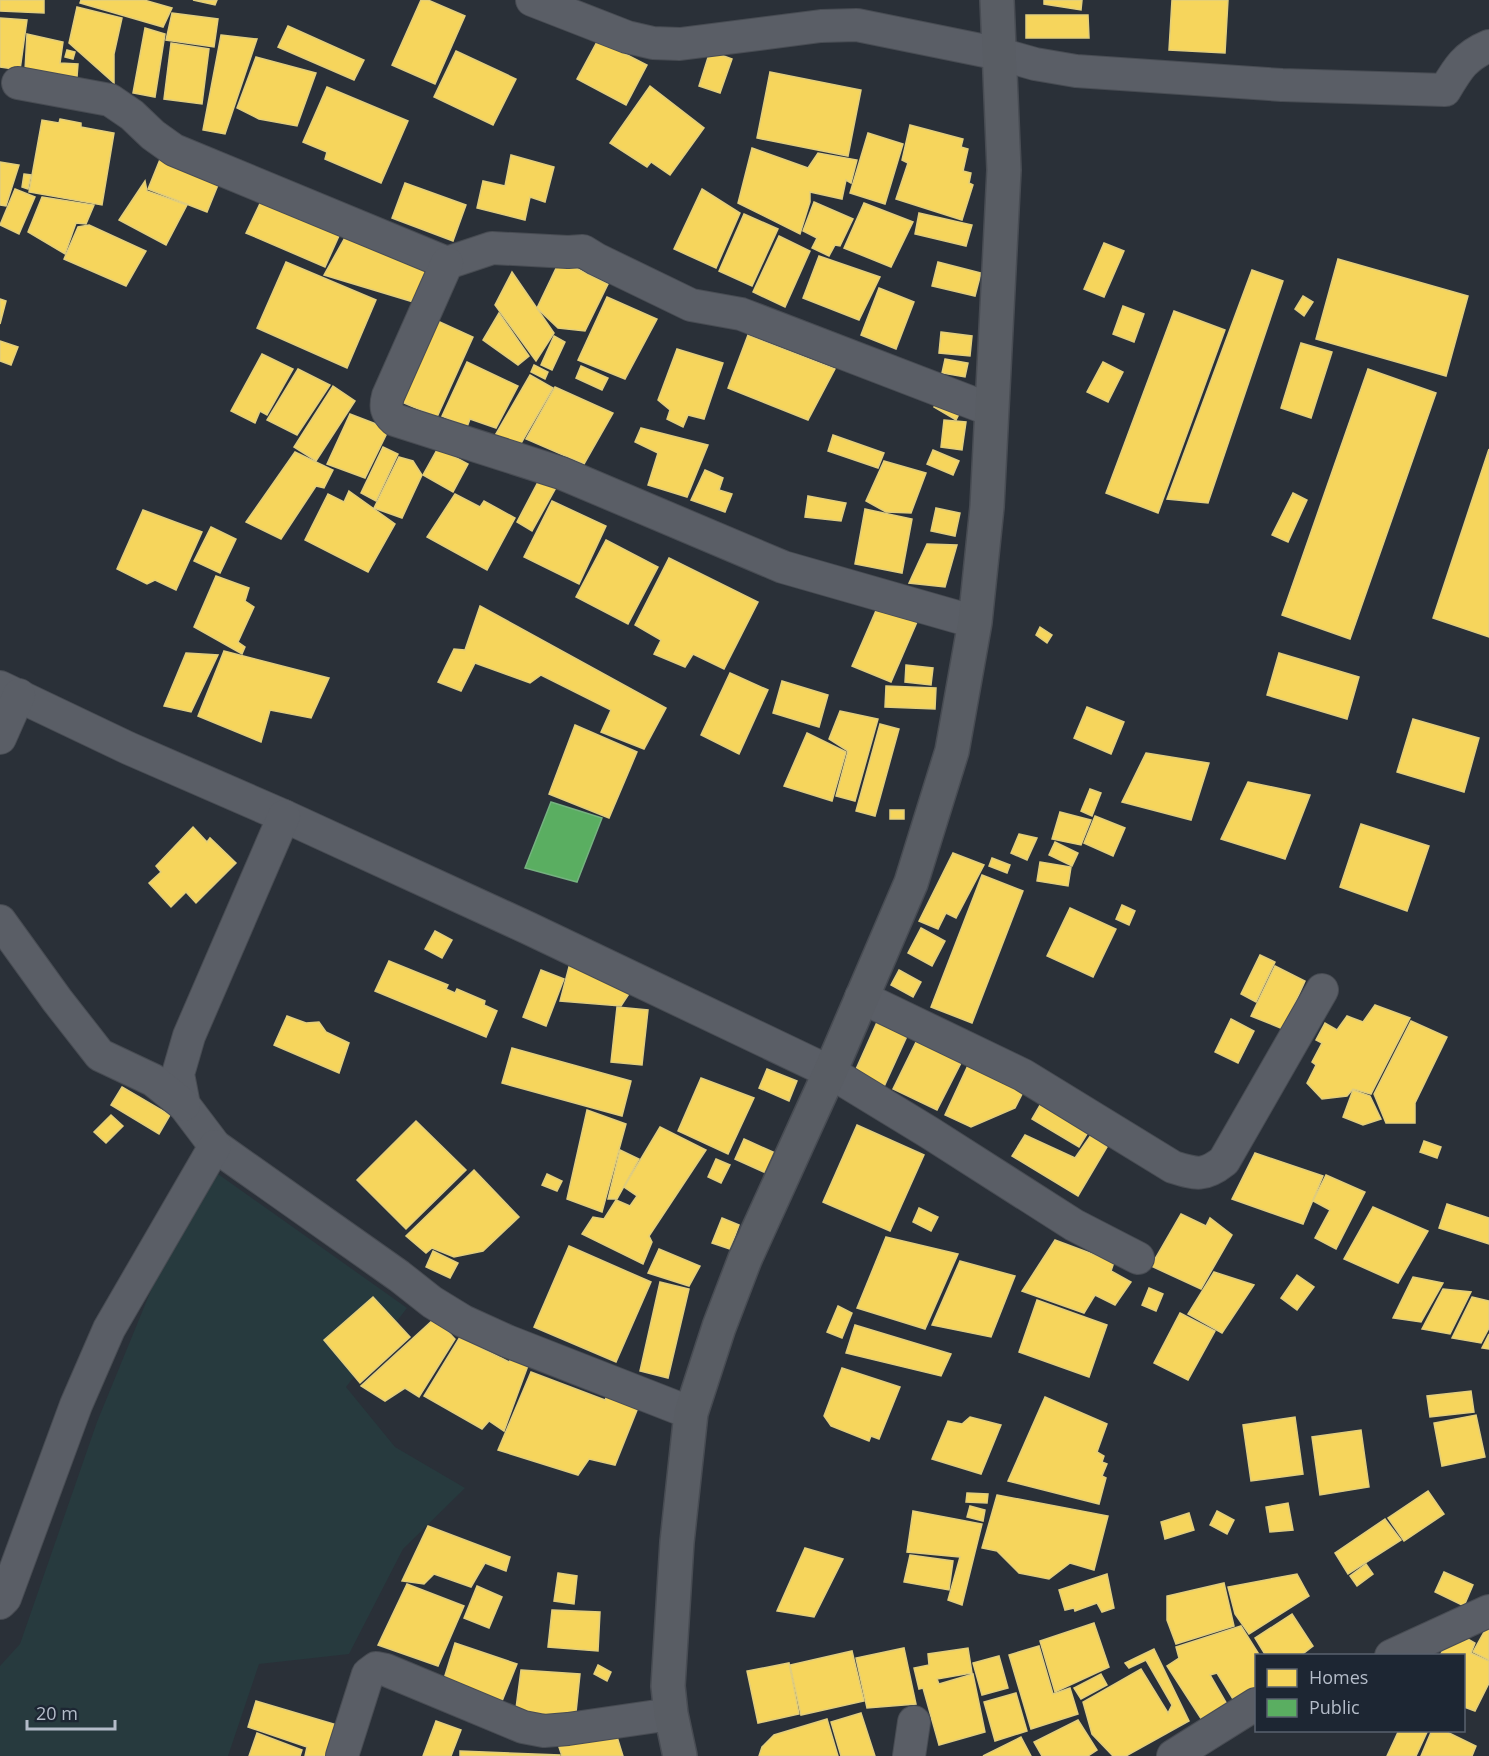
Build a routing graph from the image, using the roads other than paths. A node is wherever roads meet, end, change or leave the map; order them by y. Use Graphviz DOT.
graph roads {
  1 [pos="532,0"];
  2 [pos="997,0"];
  3 [pos="1489,46"];
  4 [pos="1000,54"];
  5 [pos="18,83"];
  6 [pos="447,263"];
  7 [pos="991,410"];
  8 [pos="975,622"];
  9 [pos="10,691"];
  10 [pos="0,738"];
  11 [pos="284,816"];
  12 [pos="0,921"];
  13 [pos="1322,990"];
  14 [pos="861,997"];
  15 [pos="830,1072"];
  16 [pos="184,1105"];
  17 [pos="215,1146"];
  18 [pos="1138,1258"];
  19 [pos="691,1413"];
  20 [pos="0,1603"];
  21 [pos="1489,1611"];
  22 [pos="1395,1654"];
  23 [pos="1255,1705"];
  24 [pos="671,1714"];
  25 [pos="914,1722"];
  26 [pos="342,1756"];
  27 [pos="680,1756"];
  28 [pos="909,1756"];
  29 [pos="1173,1756"];
  1 -- 4 [label="street"];
  2 -- 4 [label="main road"];
  3 -- 4 [label="street"];
  4 -- 7 [label="main road"];
  5 -- 6 [label="street"];
  6 -- 7 [label="street"];
  6 -- 8 [label="street"];
  7 -- 8 [label="main road"];
  8 -- 14 [label="main road"];
  9 -- 10 [label="street"];
  9 -- 11 [label="street"];
  11 -- 15 [label="street"];
  11 -- 16 [label="street"];
  12 -- 16 [label="street"];
  13 -- 14 [label="street"];
  14 -- 15 [label="main road"];
  15 -- 18 [label="street"];
  15 -- 19 [label="main road"];
  16 -- 17 [label="street"];
  17 -- 19 [label="street"];
  17 -- 20 [label="street"];
  19 -- 24 [label="main road"];
  21 -- 22 [label="street"];
  23 -- 29 [label="street"];
  24 -- 26 [label="street"];
  24 -- 27 [label="main road"];
  25 -- 28 [label="street"];
}
